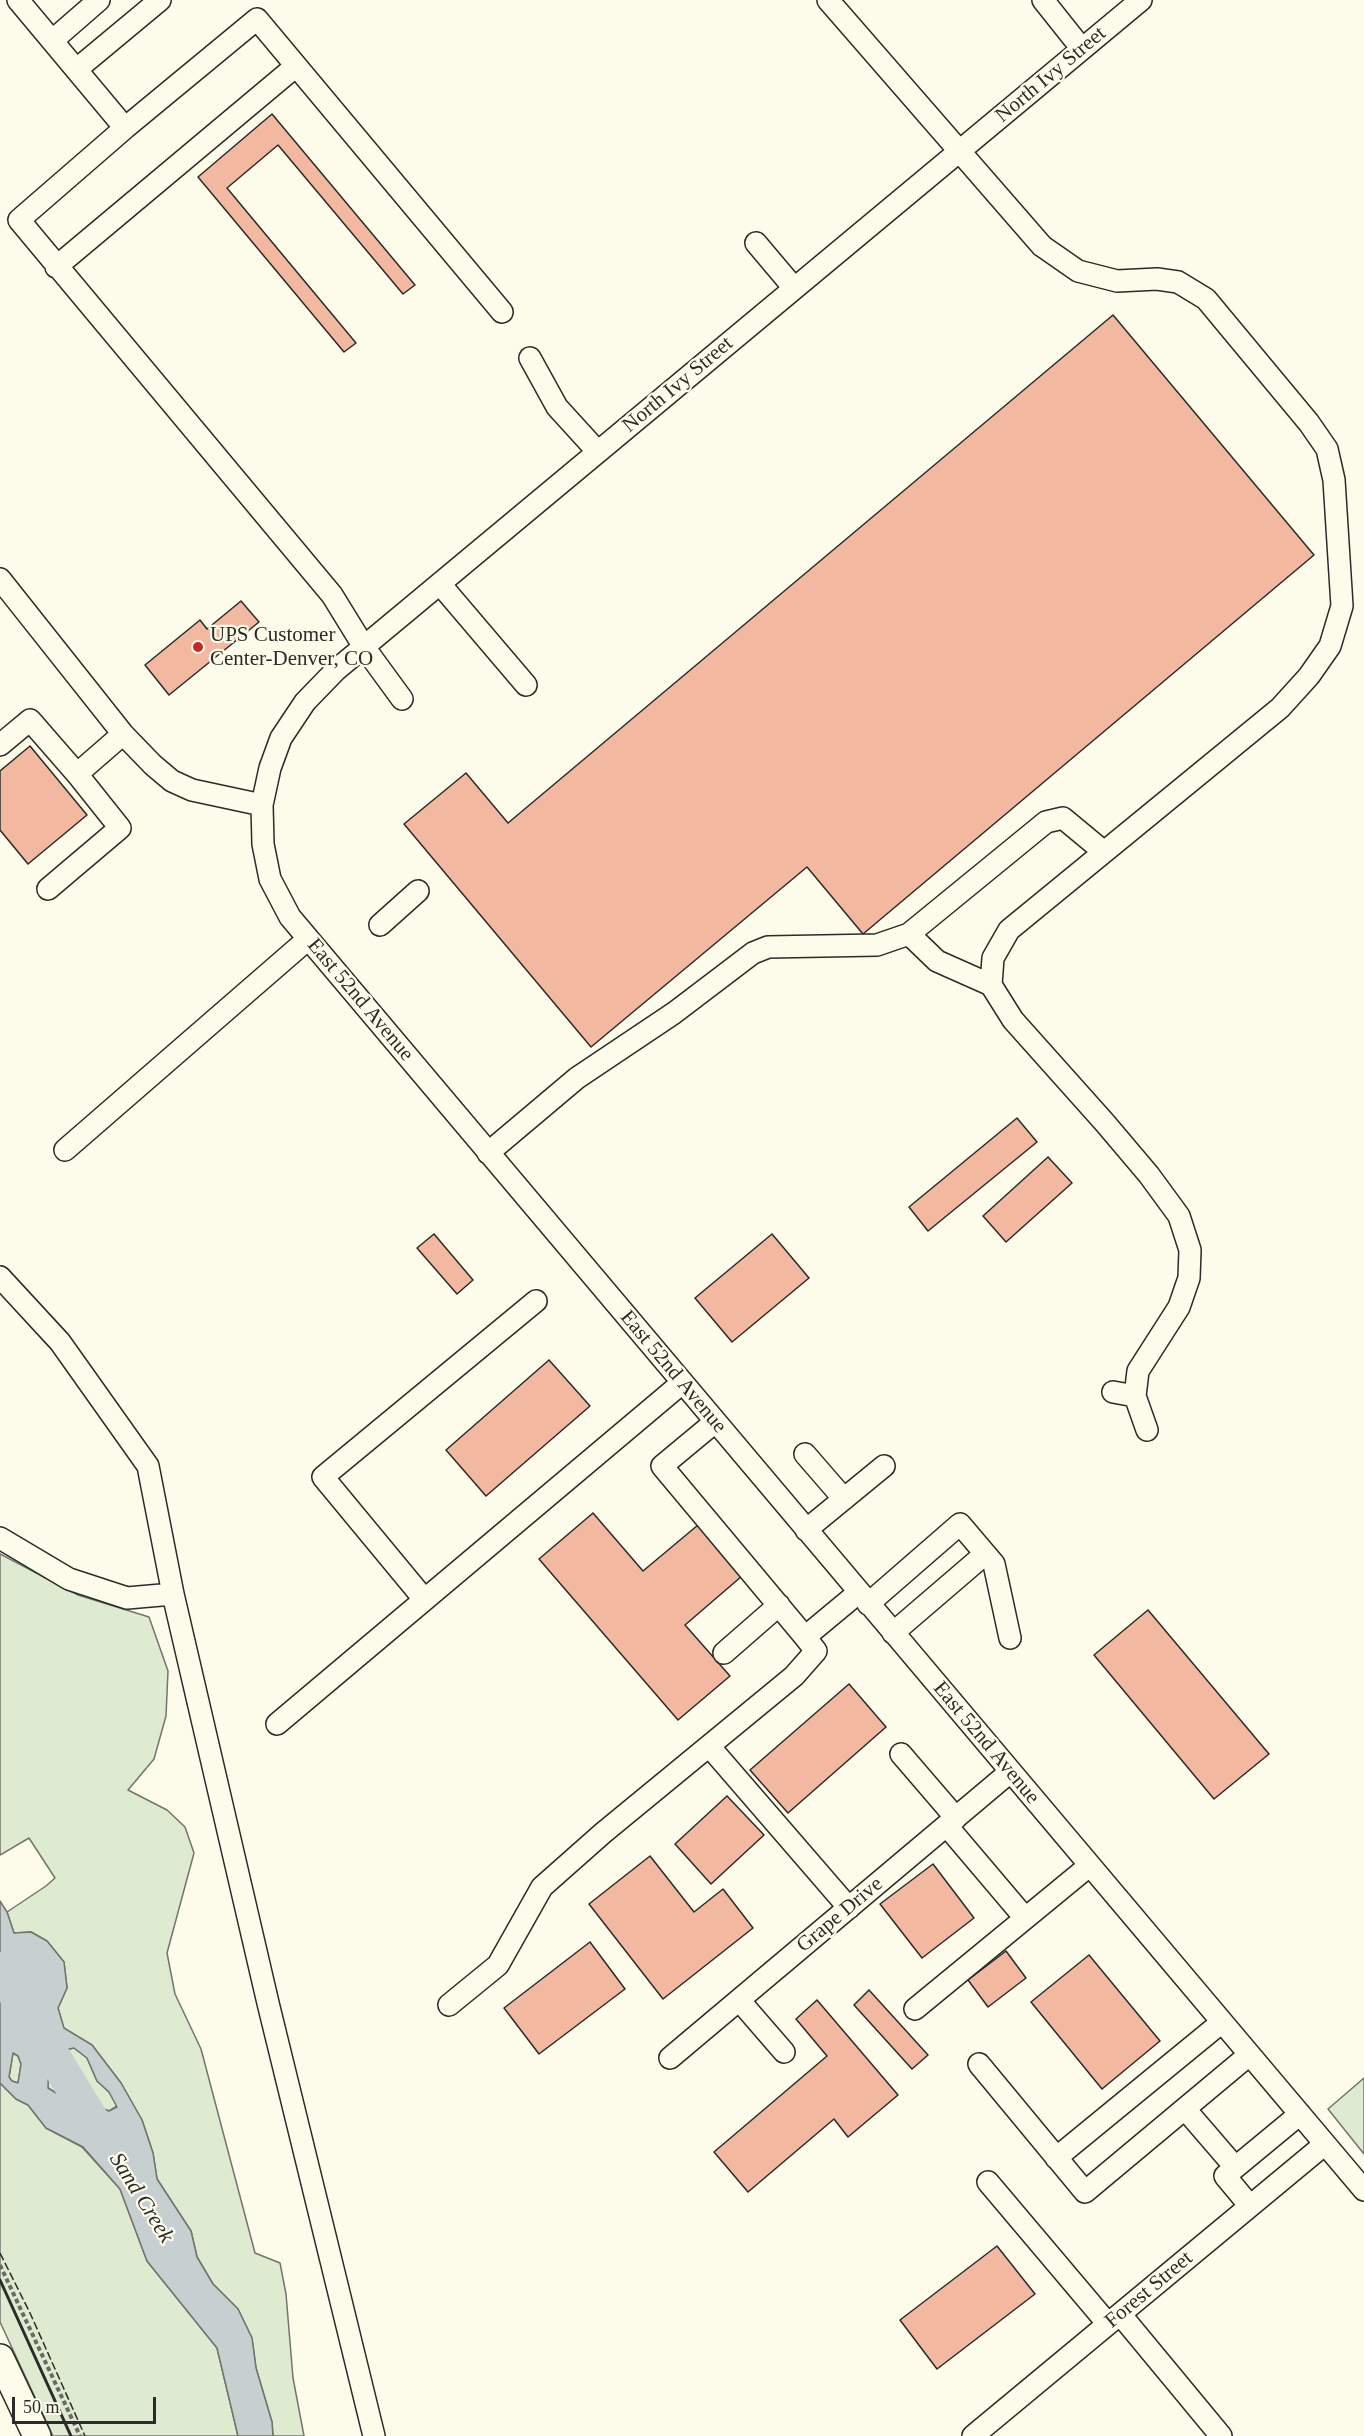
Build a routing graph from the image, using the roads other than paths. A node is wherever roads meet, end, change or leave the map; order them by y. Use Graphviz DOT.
graph roads {
  1 [pos="18,0"];
  2 [pos="99,0"];
  3 [pos="160,0"];
  4 [pos="828,0"];
  5 [pos="1043,0"];
  6 [pos="1140,0"];
  7 [pos="52,40"];
  8 [pos="1082,49"];
  9 [pos="296,66"];
  10 [pos="77,69"];
  11 [pos="126,128"];
  12 [pos="960,151"];
  13 [pos="756,243"];
  14 [pos="56,267"];
  15 [pos="794,288"];
  16 [pos="502,312"];
  17 [pos="530,358"];
  18 [pos="598,452"];
  19 [pos="0,579"];
  20 [pos="440,584"];
  21 [pos="364,646"];
  22 [pos="526,686"];
  23 [pos="402,699"];
  24 [pos="123,734"];
  25 [pos="0,745"];
  26 [pos="77,774"];
  27 [pos="262,805"];
  28 [pos="1104,852"];
  29 [pos="48,889"];
  30 [pos="418,891"];
  31 [pos="380,925"];
  32 [pos="909,934"];
  33 [pos="308,939"];
  34 [pos="991,985"];
  35 [pos="65,1150"];
  36 [pos="488,1153"];
  37 [pos="0,1277"];
  38 [pos="536,1301"];
  39 [pos="682,1383"];
  40 [pos="1113,1392"];
  41 [pos="1135,1396"];
  42 [pos="714,1422"];
  43 [pos="1148,1430"];
  44 [pos="805,1454"];
  45 [pos="884,1466"];
  46 [pos="844,1499"];
  47 [pos="806,1530"];
  48 [pos="0,1539"];
  49 [pos="985,1554"];
  50 [pos="173,1594"];
  51 [pos="863,1598"];
  52 [pos="424,1599"];
  53 [pos="779,1605"];
  54 [pos="892,1633"];
  55 [pos="805,1637"];
  56 [pos="1010,1638"];
  57 [pos="724,1653"];
  58 [pos="277,1724"];
  59 [pos="709,1746"];
  60 [pos="901,1754"];
  61 [pos="1010,1772"];
  62 [pos="951,1822"];
  63 [pos="1089,1866"];
  64 [pos="849,1908"];
  65 [pos="1025,1918"];
  66 [pos="739,2000"];
  67 [pos="449,2006"];
  68 [pos="915,2009"];
  69 [pos="1222,2022"];
  70 [pos="784,2052"];
  71 [pos="1250,2055"];
  72 [pos="670,2058"];
  73 [pos="979,2064"];
  74 [pos="1185,2109"];
  75 [pos="1299,2114"];
  76 [pos="1325,2144"];
  77 [pos="1056,2158"];
  78 [pos="1235,2168"];
  79 [pos="988,2182"];
  80 [pos="1364,2190"];
  81 [pos="1250,2206"];
  82 [pos="1114,2319"];
  83 [pos="0,2358"];
  84 [pos="37,2436"];
  85 [pos="375,2436"];
  86 [pos="973,2436"];
  87 [pos="1221,2436"];
  1 -- 7 [label="street"];
  2 -- 7 [label="street"];
  3 -- 10 [label="street"];
  4 -- 12 [label="street"];
  5 -- 8 [label="street"];
  6 -- 8 [label="street, North Ivy Street"];
  7 -- 10 [label="street"];
  8 -- 12 [label="street, North Ivy Street"];
  9 -- 11 [label="street"];
  9 -- 14 [label="street"];
  9 -- 16 [label="street"];
  10 -- 11 [label="street"];
  11 -- 14 [label="street"];
  12 -- 15 [label="street, North Ivy Street"];
  12 -- 28 [label="street"];
  13 -- 15 [label="street"];
  14 -- 21 [label="street"];
  15 -- 18 [label="street, North Ivy Street"];
  17 -- 18 [label="street"];
  18 -- 20 [label="street, North Ivy Street"];
  19 -- 24 [label="street"];
  20 -- 21 [label="street, North Ivy Street"];
  20 -- 22 [label="street"];
  21 -- 23 [label="street"];
  21 -- 27 [label="street, North Ivy Street"];
  24 -- 26 [label="street"];
  24 -- 27 [label="street"];
  25 -- 26 [label="street"];
  26 -- 29 [label="street"];
  27 -- 33 [label="street, East 52nd Avenue"];
  28 -- 32 [label="street"];
  28 -- 34 [label="street"];
  30 -- 31 [label="street"];
  32 -- 34 [label="street"];
  32 -- 36 [label="street"];
  33 -- 35 [label="street"];
  33 -- 36 [label="street, East 52nd Avenue"];
  34 -- 41 [label="street"];
  36 -- 39 [label="street, East 52nd Avenue"];
  37 -- 50 [label="street"];
  38 -- 52 [label="street"];
  39 -- 42 [label="street, East 52nd Avenue"];
  39 -- 52 [label="street"];
  40 -- 41 [label="street"];
  41 -- 43 [label="street"];
  42 -- 47 [label="street, East 52nd Avenue"];
  42 -- 53 [label="street"];
  44 -- 46 [label="street"];
  45 -- 46 [label="street"];
  46 -- 47 [label="street"];
  47 -- 51 [label="street, East 52nd Avenue"];
  48 -- 50 [label="street"];
  49 -- 51 [label="street"];
  49 -- 54 [label="street"];
  49 -- 56 [label="street"];
  50 -- 85 [label="street"];
  51 -- 54 [label="street, East 52nd Avenue"];
  51 -- 55 [label="street"];
  52 -- 58 [label="street"];
  53 -- 55 [label="street"];
  53 -- 57 [label="street"];
  54 -- 61 [label="street, East 52nd Avenue"];
  55 -- 59 [label="street"];
  59 -- 64 [label="street"];
  59 -- 67 [label="street"];
  60 -- 62 [label="street"];
  61 -- 62 [label="street, Grape Drive"];
  61 -- 63 [label="street, East 52nd Avenue"];
  62 -- 64 [label="street, Grape Drive"];
  62 -- 65 [label="street"];
  63 -- 65 [label="street"];
  63 -- 69 [label="street, East 52nd Avenue"];
  64 -- 66 [label="street, Grape Drive"];
  65 -- 68 [label="street"];
  66 -- 70 [label="street"];
  66 -- 72 [label="street, Grape Drive"];
  69 -- 71 [label="street, East 52nd Avenue"];
  69 -- 77 [label="street"];
  71 -- 74 [label="street"];
  71 -- 75 [label="street, East 52nd Avenue"];
  73 -- 77 [label="street"];
  74 -- 77 [label="street"];
  74 -- 78 [label="street"];
  75 -- 76 [label="street, East 52nd Avenue"];
  75 -- 78 [label="street"];
  76 -- 80 [label="street, East 52nd Avenue"];
  76 -- 81 [label="street, Forest Street"];
  78 -- 81 [label="street"];
  79 -- 82 [label="street"];
  81 -- 82 [label="street, Forest Street"];
  82 -- 86 [label="street, Forest Street"];
  82 -- 87 [label="street"];
  83 -- 84 [label="main road"];
}
